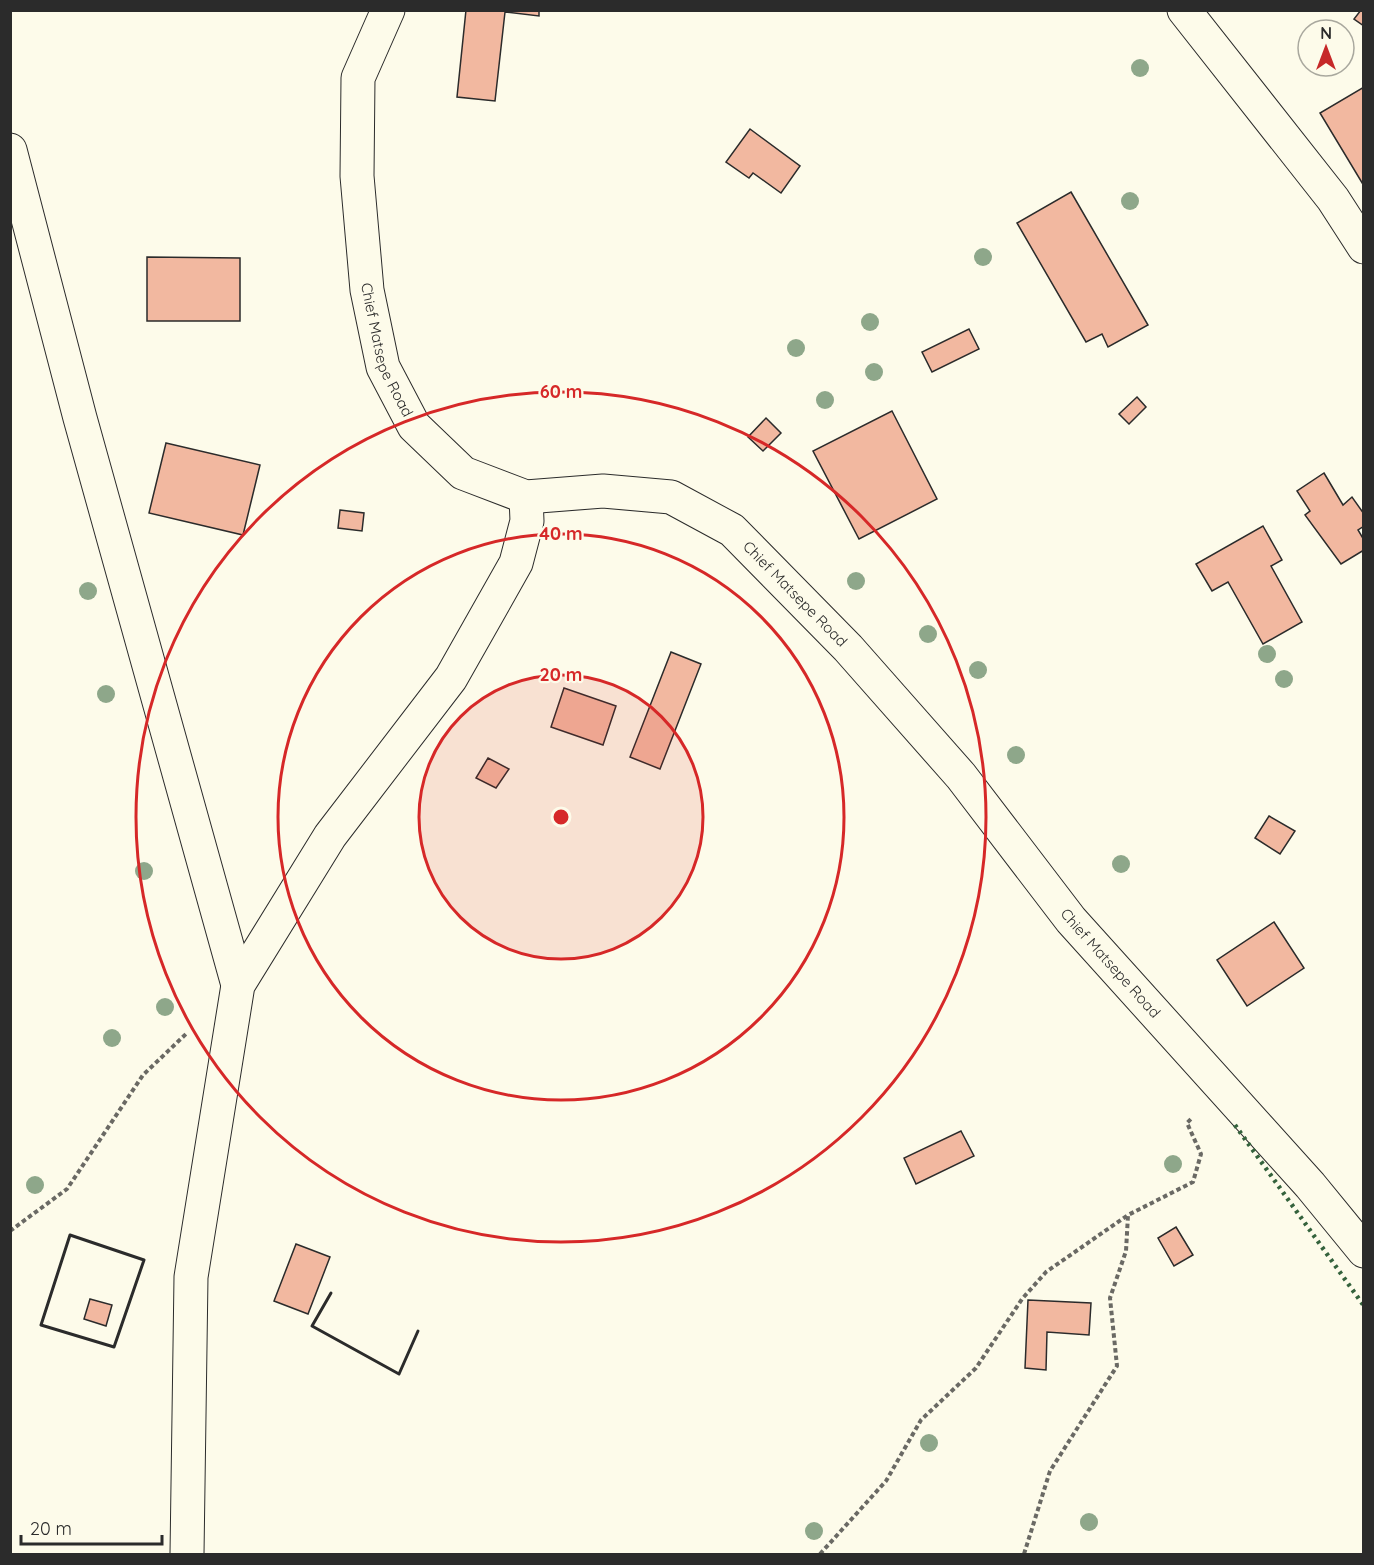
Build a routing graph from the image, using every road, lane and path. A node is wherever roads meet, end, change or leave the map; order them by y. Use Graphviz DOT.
graph roads {
  1 [pos="388,10"];
  2 [pos="1184,10"];
  3 [pos="10,150"];
  4 [pos="1364,248"];
  5 [pos="526,497"];
  6 [pos="238,985"];
  7 [pos="1224,1088"];
  8 [pos="1128,1215"];
  9 [pos="10,1231"];
  10 [pos="1364,1251"];
  11 [pos="187,1554"];
  12 [pos="820,1554"];
  13 [pos="1024,1554"];
  1 -- 5 [label="street, Chief Matsepe Road"];
  2 -- 4 [label="street"];
  3 -- 6 [label="street"];
  5 -- 6 [label="street"];
  5 -- 7 [label="street, Chief Matsepe Road"];
  6 -- 9 [label="path"];
  6 -- 11 [label="street"];
  7 -- 8 [label="path"];
  7 -- 10 [label="street, Chief Matsepe Road"];
  8 -- 12 [label="path"];
  8 -- 13 [label="path"];
}
